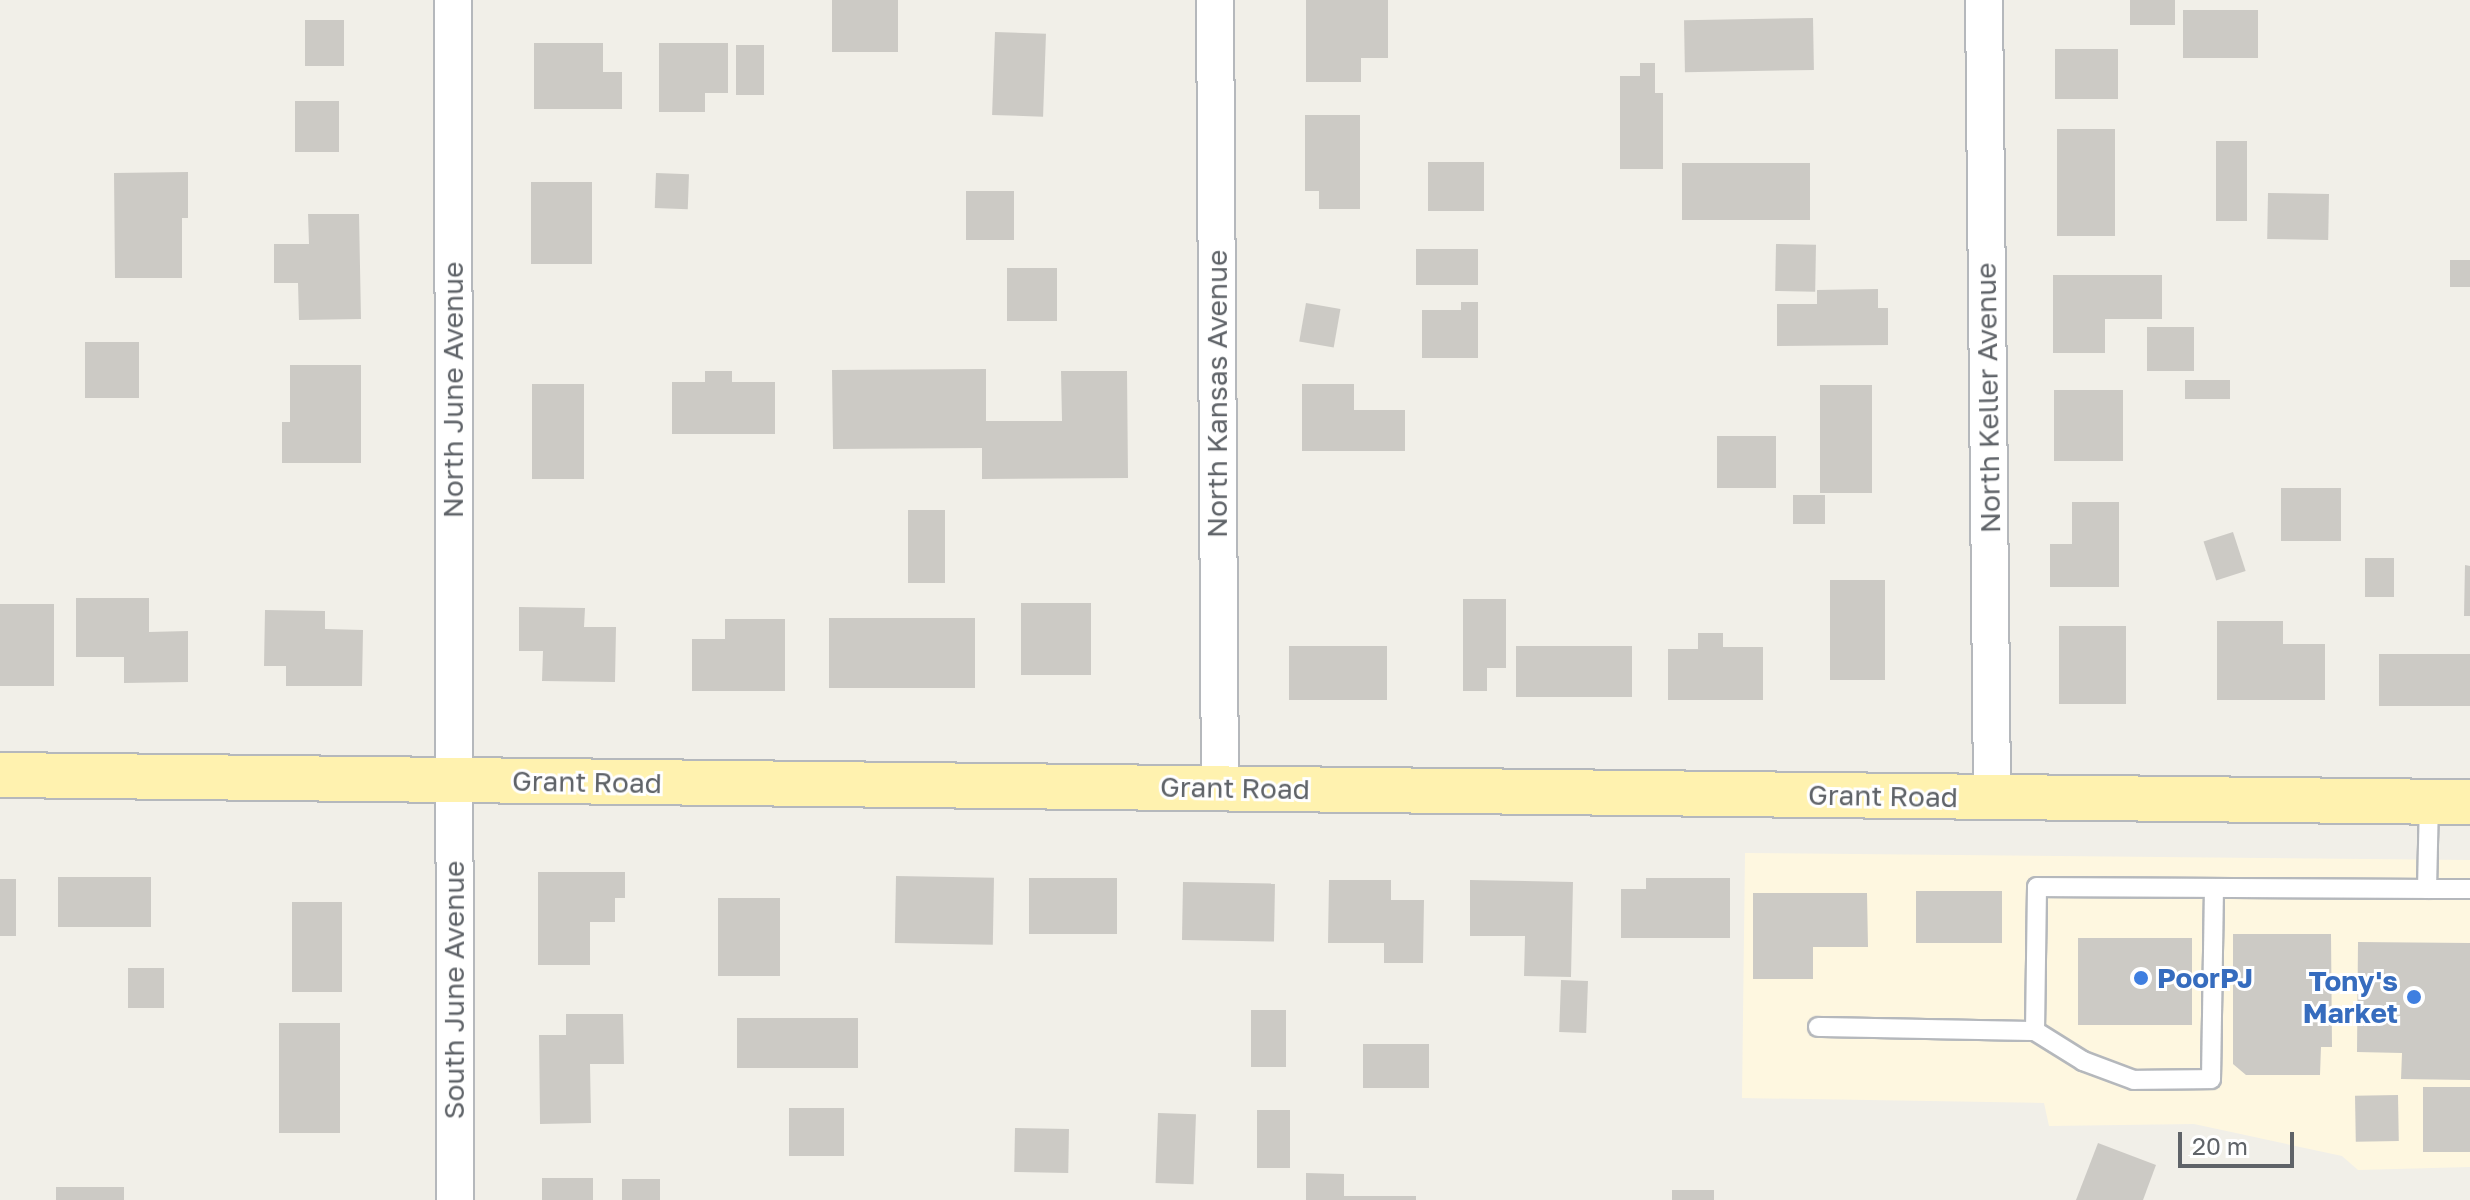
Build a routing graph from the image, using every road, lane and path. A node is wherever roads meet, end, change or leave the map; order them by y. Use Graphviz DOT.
graph roads {
  1 [pos="453,0"];
  2 [pos="1215,0"];
  3 [pos="1984,0"];
  4 [pos="0,775"];
  5 [pos="454,780"];
  6 [pos="1220,788"];
  7 [pos="1992,797"];
  8 [pos="2450,802"];
  9 [pos="2214,888"];
  10 [pos="2427,889"];
  11 [pos="2470,889"];
  12 [pos="1818,1027"];
  13 [pos="2035,1031"];
  14 [pos="455,1200"];
  1 -- 5 [label="street, North June Avenue"];
  2 -- 6 [label="street, North Kansas Avenue"];
  3 -- 7 [label="street, North Keller Avenue"];
  4 -- 5 [label="main road, Grant Road"];
  5 -- 6 [label="main road, Grant Road"];
  5 -- 14 [label="street, South June Avenue"];
  6 -- 7 [label="main road, Grant Road"];
  7 -- 8 [label="main road, Grant Road"];
  8 -- 10 [label="lane"];
  9 -- 10 [label="lane"];
  9 -- 13 [label="lane"];
  9 -- 13 [label="lane"];
  10 -- 11 [label="lane"];
  12 -- 13 [label="lane"];
}
